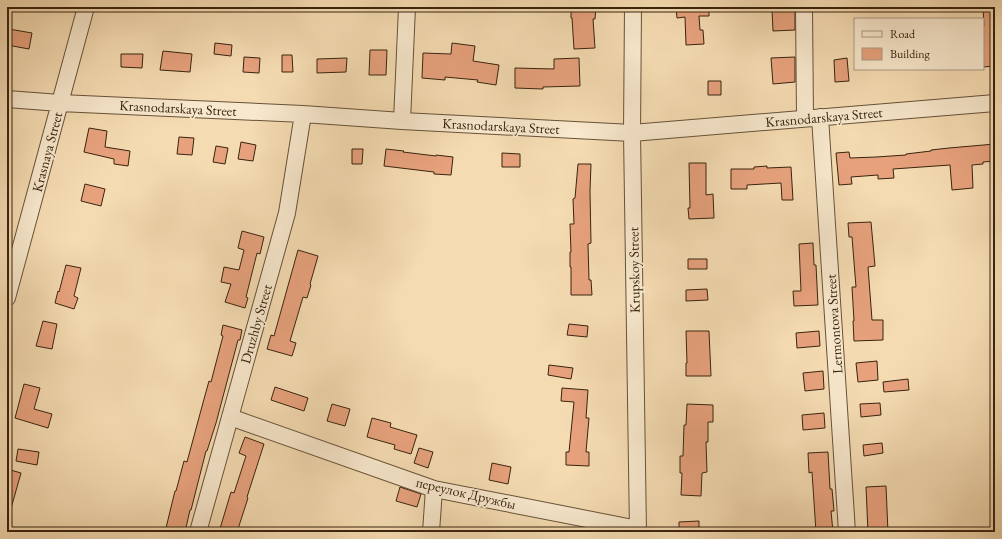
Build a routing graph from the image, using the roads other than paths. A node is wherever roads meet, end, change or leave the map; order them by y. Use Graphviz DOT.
graph roads {
  1 [pos="86,7"];
  2 [pos="407,7"];
  3 [pos="633,7"];
  4 [pos="804,7"];
  5 [pos="7,99"];
  6 [pos="60,103"];
  7 [pos="995,103"];
  8 [pos="303,114"];
  9 [pos="813,117"];
  10 [pos="402,121"];
  11 [pos="632,133"];
  12 [pos="7,298"];
  13 [pos="230,417"];
  14 [pos="434,489"];
  15 [pos="638,530"];
  16 [pos="198,532"];
  17 [pos="431,532"];
  18 [pos="847,532"];
  1 -- 6 [label="street, Krasnaya Street"];
  2 -- 10 [label="street"];
  3 -- 11 [label="street, Krupskoy Street"];
  4 -- 9 [label="street, Lermontova Street"];
  5 -- 6 [label="street, Krasnodarskaya Street"];
  6 -- 8 [label="street, Krasnodarskaya Street"];
  6 -- 12 [label="street, Krasnaya Street"];
  7 -- 9 [label="street, Krasnodarskaya Street"];
  8 -- 10 [label="street, Krasnodarskaya Street"];
  8 -- 13 [label="street, Druzhby Street"];
  9 -- 11 [label="street, Krasnodarskaya Street"];
  9 -- 18 [label="street, Lermontova Street"];
  10 -- 11 [label="street, Krasnodarskaya Street"];
  11 -- 15 [label="street, Krupskoy Street"];
  13 -- 14 [label="street, переулок Дружбы"];
  13 -- 16 [label="street, Druzhby Street"];
  14 -- 15 [label="street, переулок Дружбы"];
  14 -- 17 [label="street"];
}
